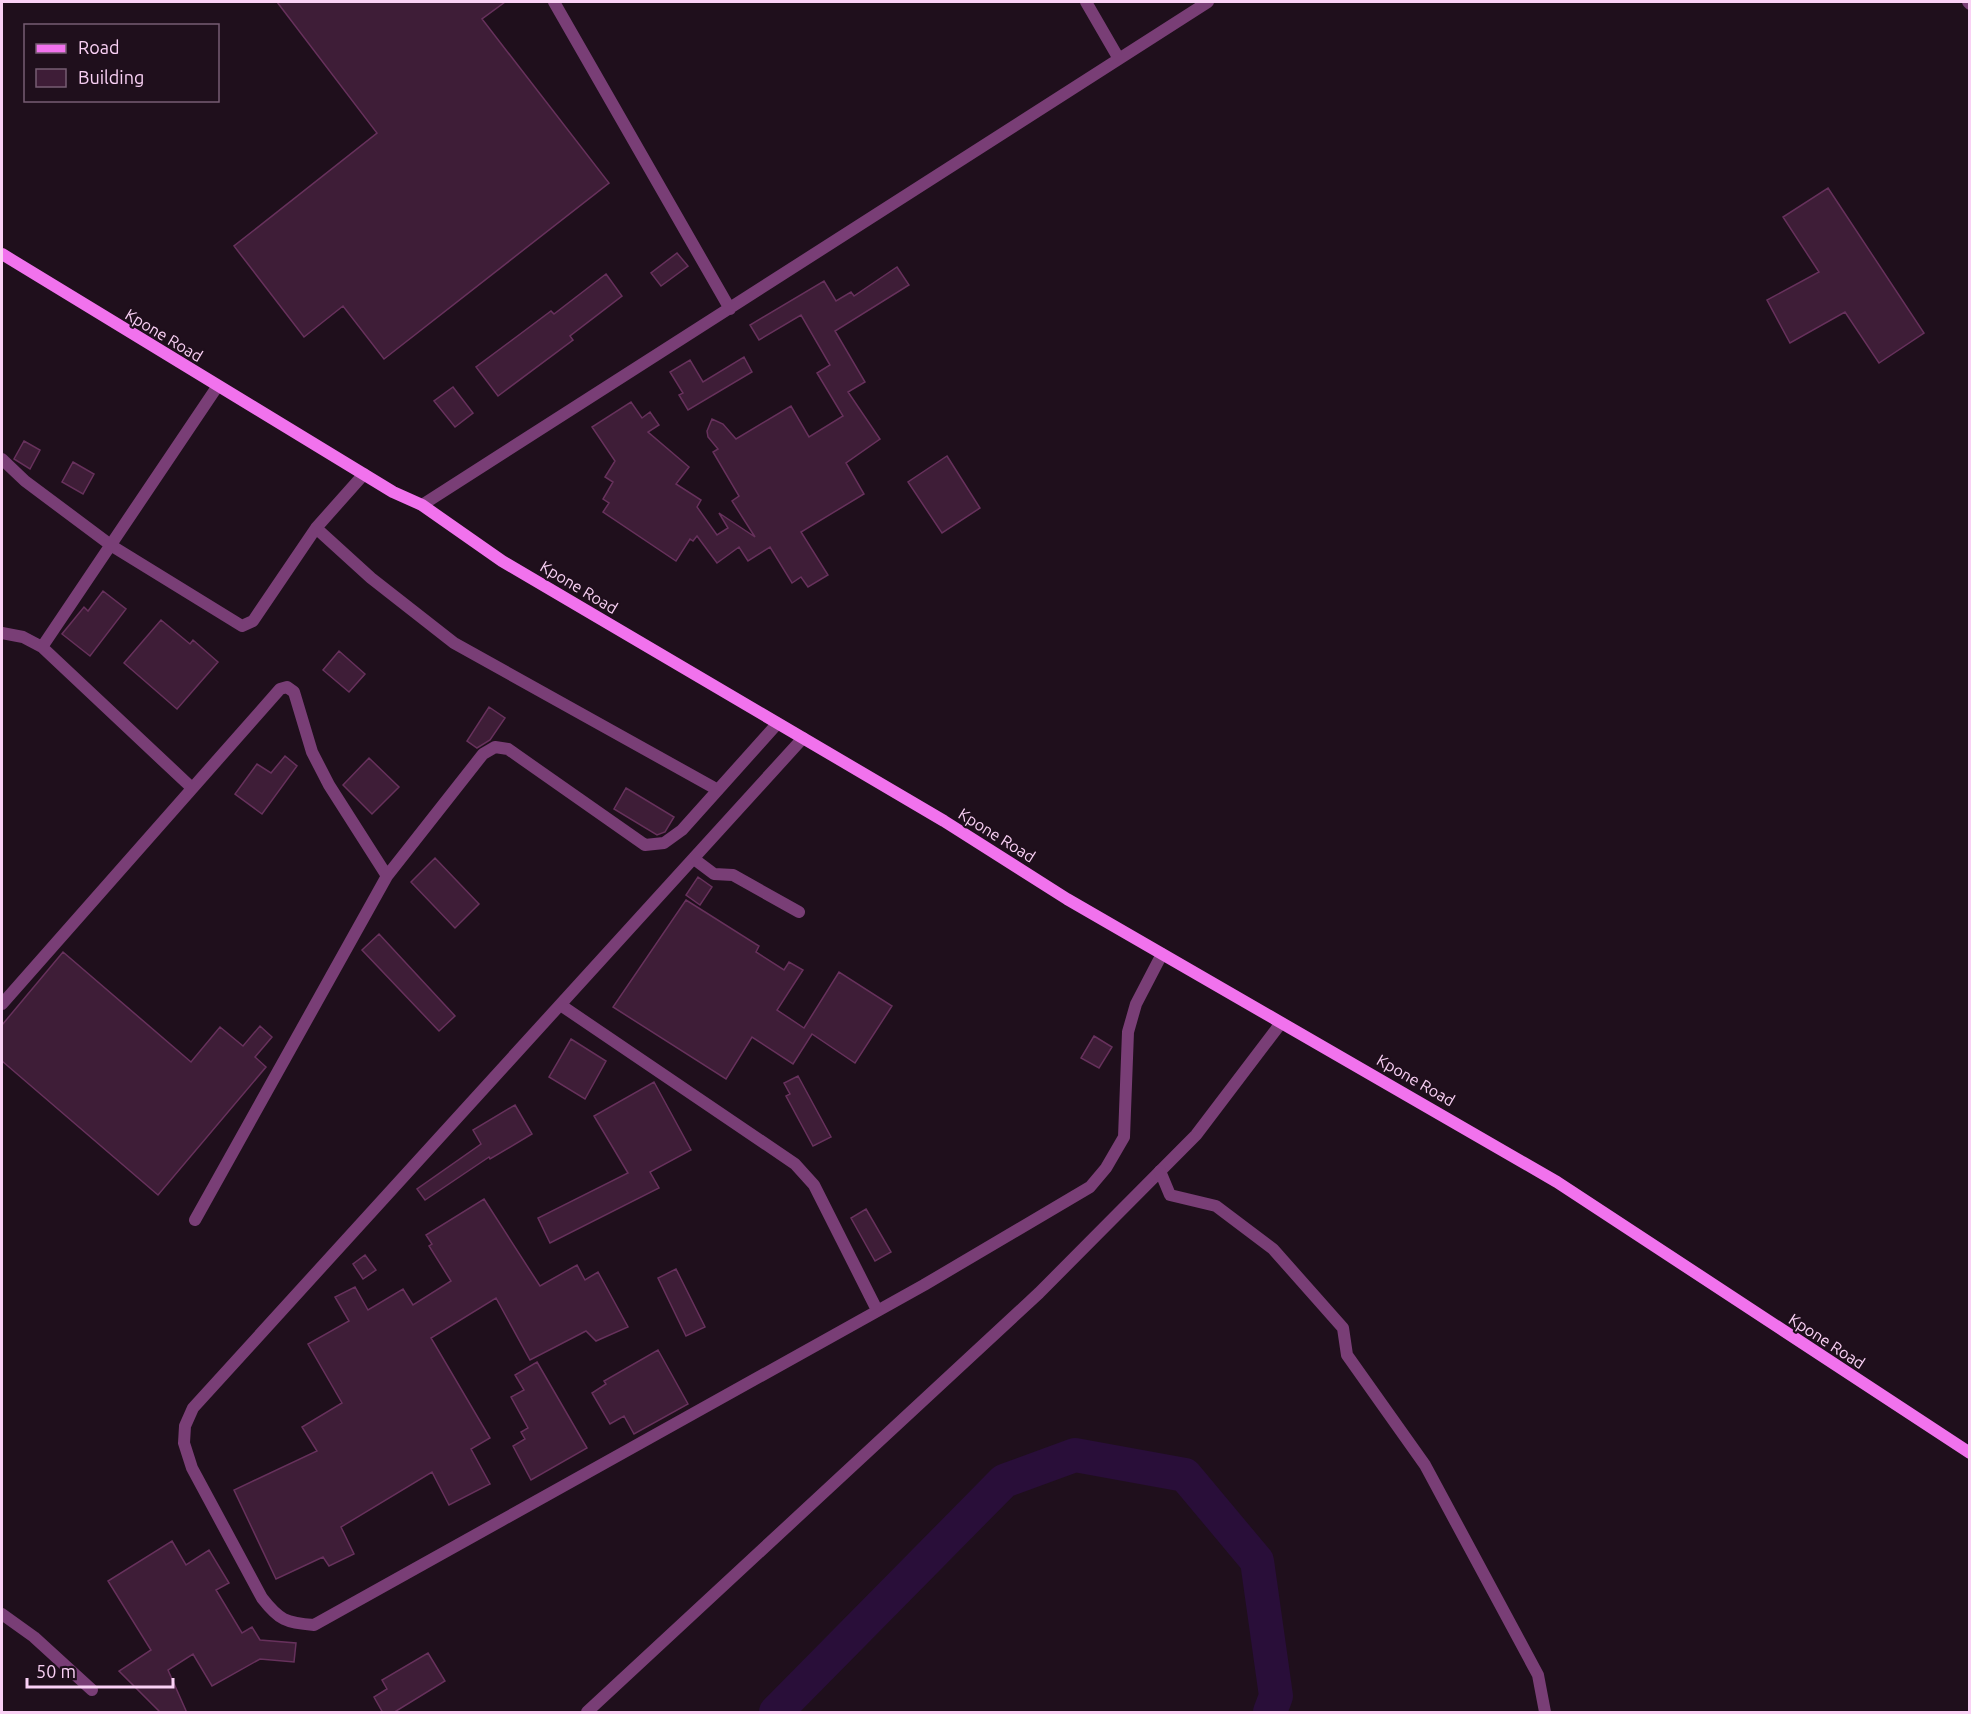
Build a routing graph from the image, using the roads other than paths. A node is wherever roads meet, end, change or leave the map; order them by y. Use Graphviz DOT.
graph roads {
  1 [pos="554,2"];
  2 [pos="1086,2"];
  3 [pos="1208,2"];
  4 [pos="1119,58"];
  5 [pos="2,254"];
  6 [pos="730,309"];
  7 [pos="217,387"];
  8 [pos="2,459"];
  9 [pos="364,474"];
  10 [pos="422,505"];
  11 [pos="316,528"];
  12 [pos="112,546"];
  13 [pos="2,633"];
  14 [pos="42,647"];
  15 [pos="777,724"];
  16 [pos="803,738"];
  17 [pos="192,788"];
  18 [pos="718,790"];
  19 [pos="694,859"];
  20 [pos="387,876"];
  21 [pos="799,912"];
  22 [pos="1162,954"];
  23 [pos="2,1004"];
  24 [pos="562,1006"];
  25 [pos="1281,1023"];
  26 [pos="1160,1171"];
  27 [pos="195,1220"];
  28 [pos="877,1310"];
  29 [pos="1970,1453"];
  30 [pos="2,1614"];
  31 [pos="92,1690"];
  32 [pos="587,1713"];
  33 [pos="1545,1713"];
  1 -- 6 [label="street"];
  2 -- 4 [label="street"];
  3 -- 4 [label="street"];
  4 -- 6 [label="street"];
  5 -- 7 [label="main road, Kpone Road"];
  6 -- 10 [label="street"];
  7 -- 9 [label="main road, Kpone Road"];
  7 -- 12 [label="street"];
  8 -- 12 [label="street"];
  9 -- 10 [label="main road, Kpone Road"];
  9 -- 11 [label="street"];
  10 -- 15 [label="main road, Kpone Road"];
  11 -- 12 [label="street"];
  11 -- 18 [label="street"];
  12 -- 14 [label="street"];
  13 -- 14 [label="street"];
  14 -- 17 [label="street"];
  15 -- 16 [label="main road, Kpone Road"];
  15 -- 18 [label="street"];
  16 -- 19 [label="street"];
  16 -- 22 [label="main road, Kpone Road"];
  17 -- 20 [label="street"];
  17 -- 23 [label="street"];
  18 -- 20 [label="street"];
  19 -- 21 [label="street"];
  19 -- 24 [label="street"];
  20 -- 27 [label="street"];
  22 -- 25 [label="main road, Kpone Road"];
  22 -- 28 [label="street"];
  24 -- 28 [label="street"];
  24 -- 28 [label="street"];
  25 -- 26 [label="street"];
  25 -- 29 [label="main road, Kpone Road"];
  26 -- 32 [label="street"];
  26 -- 33 [label="street"];
  30 -- 31 [label="street"];
}
